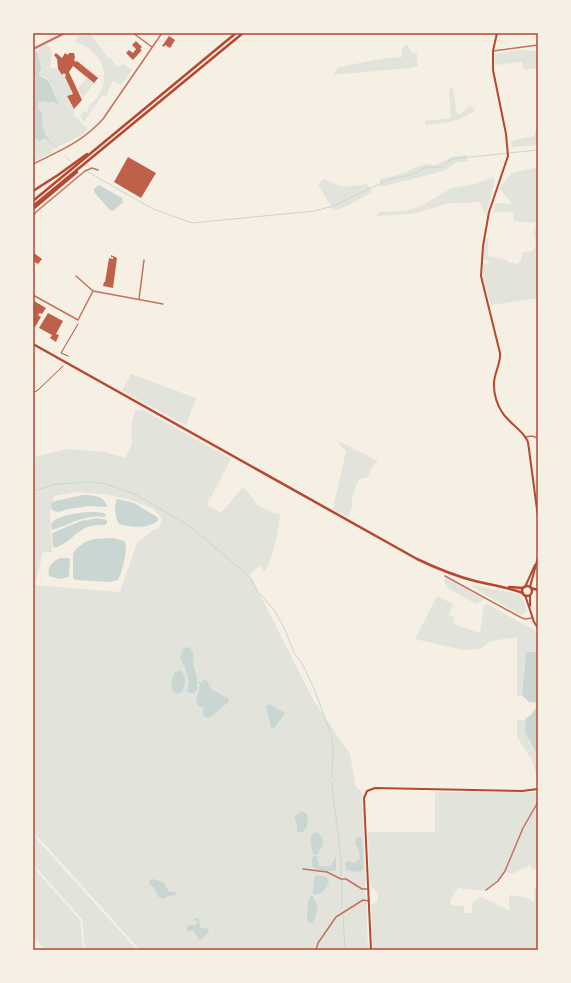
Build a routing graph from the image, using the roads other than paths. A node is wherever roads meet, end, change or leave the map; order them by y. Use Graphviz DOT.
graph roads {
  1 [pos="65,33"];
  2 [pos="133,33"];
  3 [pos="162,33"];
  4 [pos="236,33"];
  5 [pos="243,33"];
  6 [pos="497,33"];
  7 [pos="538,44"];
  8 [pos="152,48"];
  9 [pos="33,49"];
  10 [pos="493,51"];
  11 [pos="107,140"];
  12 [pos="102,149"];
  13 [pos="33,164"];
  14 [pos="98,170"];
  15 [pos="33,191"];
  16 [pos="33,201"];
  17 [pos="33,206"];
  18 [pos="33,210"];
  19 [pos="33,216"];
  20 [pos="144,260"];
  21 [pos="76,276"];
  22 [pos="93,291"];
  23 [pos="33,295"];
  24 [pos="139,299"];
  25 [pos="164,304"];
  26 [pos="33,344"];
  27 [pos="526,437"];
  28 [pos="538,438"];
  29 [pos="538,517"];
  30 [pos="538,557"];
  31 [pos="537,562"];
  32 [pos="445,576"];
  33 [pos="502,587"];
  34 [pos="524,588"];
  35 [pos="531,588"];
  36 [pos="538,590"];
  37 [pos="524,594"];
  38 [pos="531,594"];
  39 [pos="530,607"];
  40 [pos="532,618"];
  41 [pos="538,628"];
  42 [pos="538,789"];
  43 [pos="538,802"];
  44 [pos="303,869"];
  45 [pos="368,889"];
  46 [pos="486,890"];
  47 [pos="369,901"];
  48 [pos="316,950"];
  49 [pos="371,950"];
  1 -- 9 [label="street"];
  2 -- 8 [label="street"];
  3 -- 8 [label="street"];
  4 -- 11 [label="main road"];
  5 -- 12 [label="main road"];
  6 -- 10 [label="main road"];
  7 -- 10 [label="street"];
  8 -- 13 [label="street"];
  10 -- 27 [label="main road"];
  11 -- 15 [label="main road"];
  11 -- 16 [label="main road"];
  12 -- 17 [label="main road"];
  12 -- 18 [label="main road"];
  14 -- 19 [label="street"];
  20 -- 24 [label="street"];
  21 -- 22 [label="street"];
  22 -- 23 [label="street"];
  22 -- 24 [label="street"];
  24 -- 25 [label="street"];
  26 -- 33 [label="main road"];
  27 -- 28 [label="street"];
  27 -- 29 [label="main road"];
  30 -- 31 [label="main road"];
  31 -- 34 [label="main road"];
  31 -- 35 [label="main road"];
  32 -- 40 [label="street"];
  33 -- 34 [label="main road"];
  33 -- 37 [label="main road"];
  34 -- 35 [label="main road"];
  34 -- 37 [label="main road"];
  35 -- 36 [label="main road"];
  35 -- 38 [label="main road"];
  36 -- 38 [label="main road"];
  37 -- 38 [label="main road"];
  37 -- 39 [label="main road"];
  38 -- 39 [label="main road"];
  39 -- 40 [label="main road"];
  40 -- 41 [label="main road"];
  42 -- 45 [label="main road"];
  43 -- 46 [label="street"];
  44 -- 45 [label="street"];
  45 -- 47 [label="main road"];
  47 -- 48 [label="street"];
  47 -- 49 [label="main road"];
}
